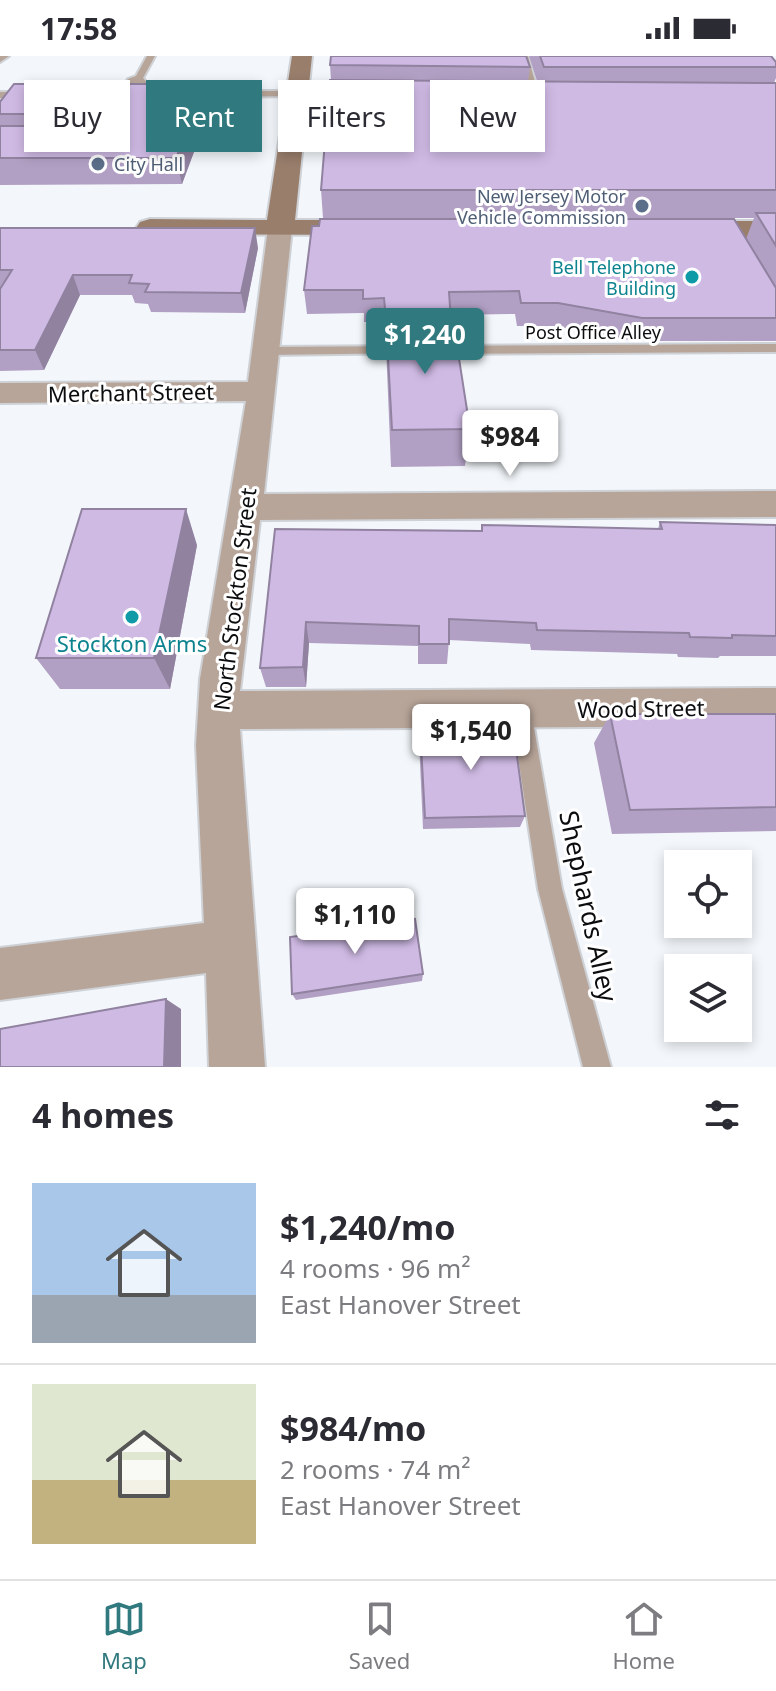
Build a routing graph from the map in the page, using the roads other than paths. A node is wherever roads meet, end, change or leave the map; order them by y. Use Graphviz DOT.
graph roads {
  1 [pos="151,56"];
  2 [pos="302,56"];
  3 [pos="524,56"];
  4 [pos="299,80"];
  5 [pos="531,80"];
  6 [pos="130,94"];
  7 [pos="146,94"];
  8 [pos="0,95"];
  9 [pos="24,95"];
  10 [pos="290,152"];
  11 [pos="280,228"];
  12 [pos="116,229"];
  13 [pos="401,229"];
  14 [pos="650,230"];
  15 [pos="776,230"];
  16 [pos="776,348"];
  17 [pos="266,351"];
  18 [pos="262,391"];
  19 [pos="0,393"];
  20 [pos="776,504"];
  21 [pos="245,507"];
  22 [pos="776,707"];
  23 [pos="219,710"];
  24 [pos="521,710"];
  25 [pos="229,945"];
  26 [pos="0,974"];
  27 [pos="237,1067"];
  28 [pos="597,1067"];
  1 -- 6 [label="lane"];
  2 -- 4 [label="street"];
  3 -- 5 [label="lane"];
  6 -- 7 [label="lane"];
  8 -- 9 [label="lane"];
  10 -- 11 [label="street"];
  11 -- 12 [label="street"];
  11 -- 13 [label="street"];
  11 -- 17 [label="street, North Stockton Street"];
  14 -- 15 [label="street"];
  16 -- 17 [label="lane, Post Office Alley"];
  17 -- 18 [label="street, North Stockton Street"];
  18 -- 19 [label="street, Merchant Street"];
  18 -- 21 [label="street, North Stockton Street"];
  20 -- 21 [label="street"];
  21 -- 23 [label="street, North Stockton Street"];
  22 -- 24 [label="street, Wood Street"];
  23 -- 24 [label="street, Wood Street"];
  23 -- 25 [label="street, North Stockton Street"];
  24 -- 28 [label="lane, Shephards Alley"];
  25 -- 26 [label="street"];
  25 -- 27 [label="street, North Stockton Street"];
}
